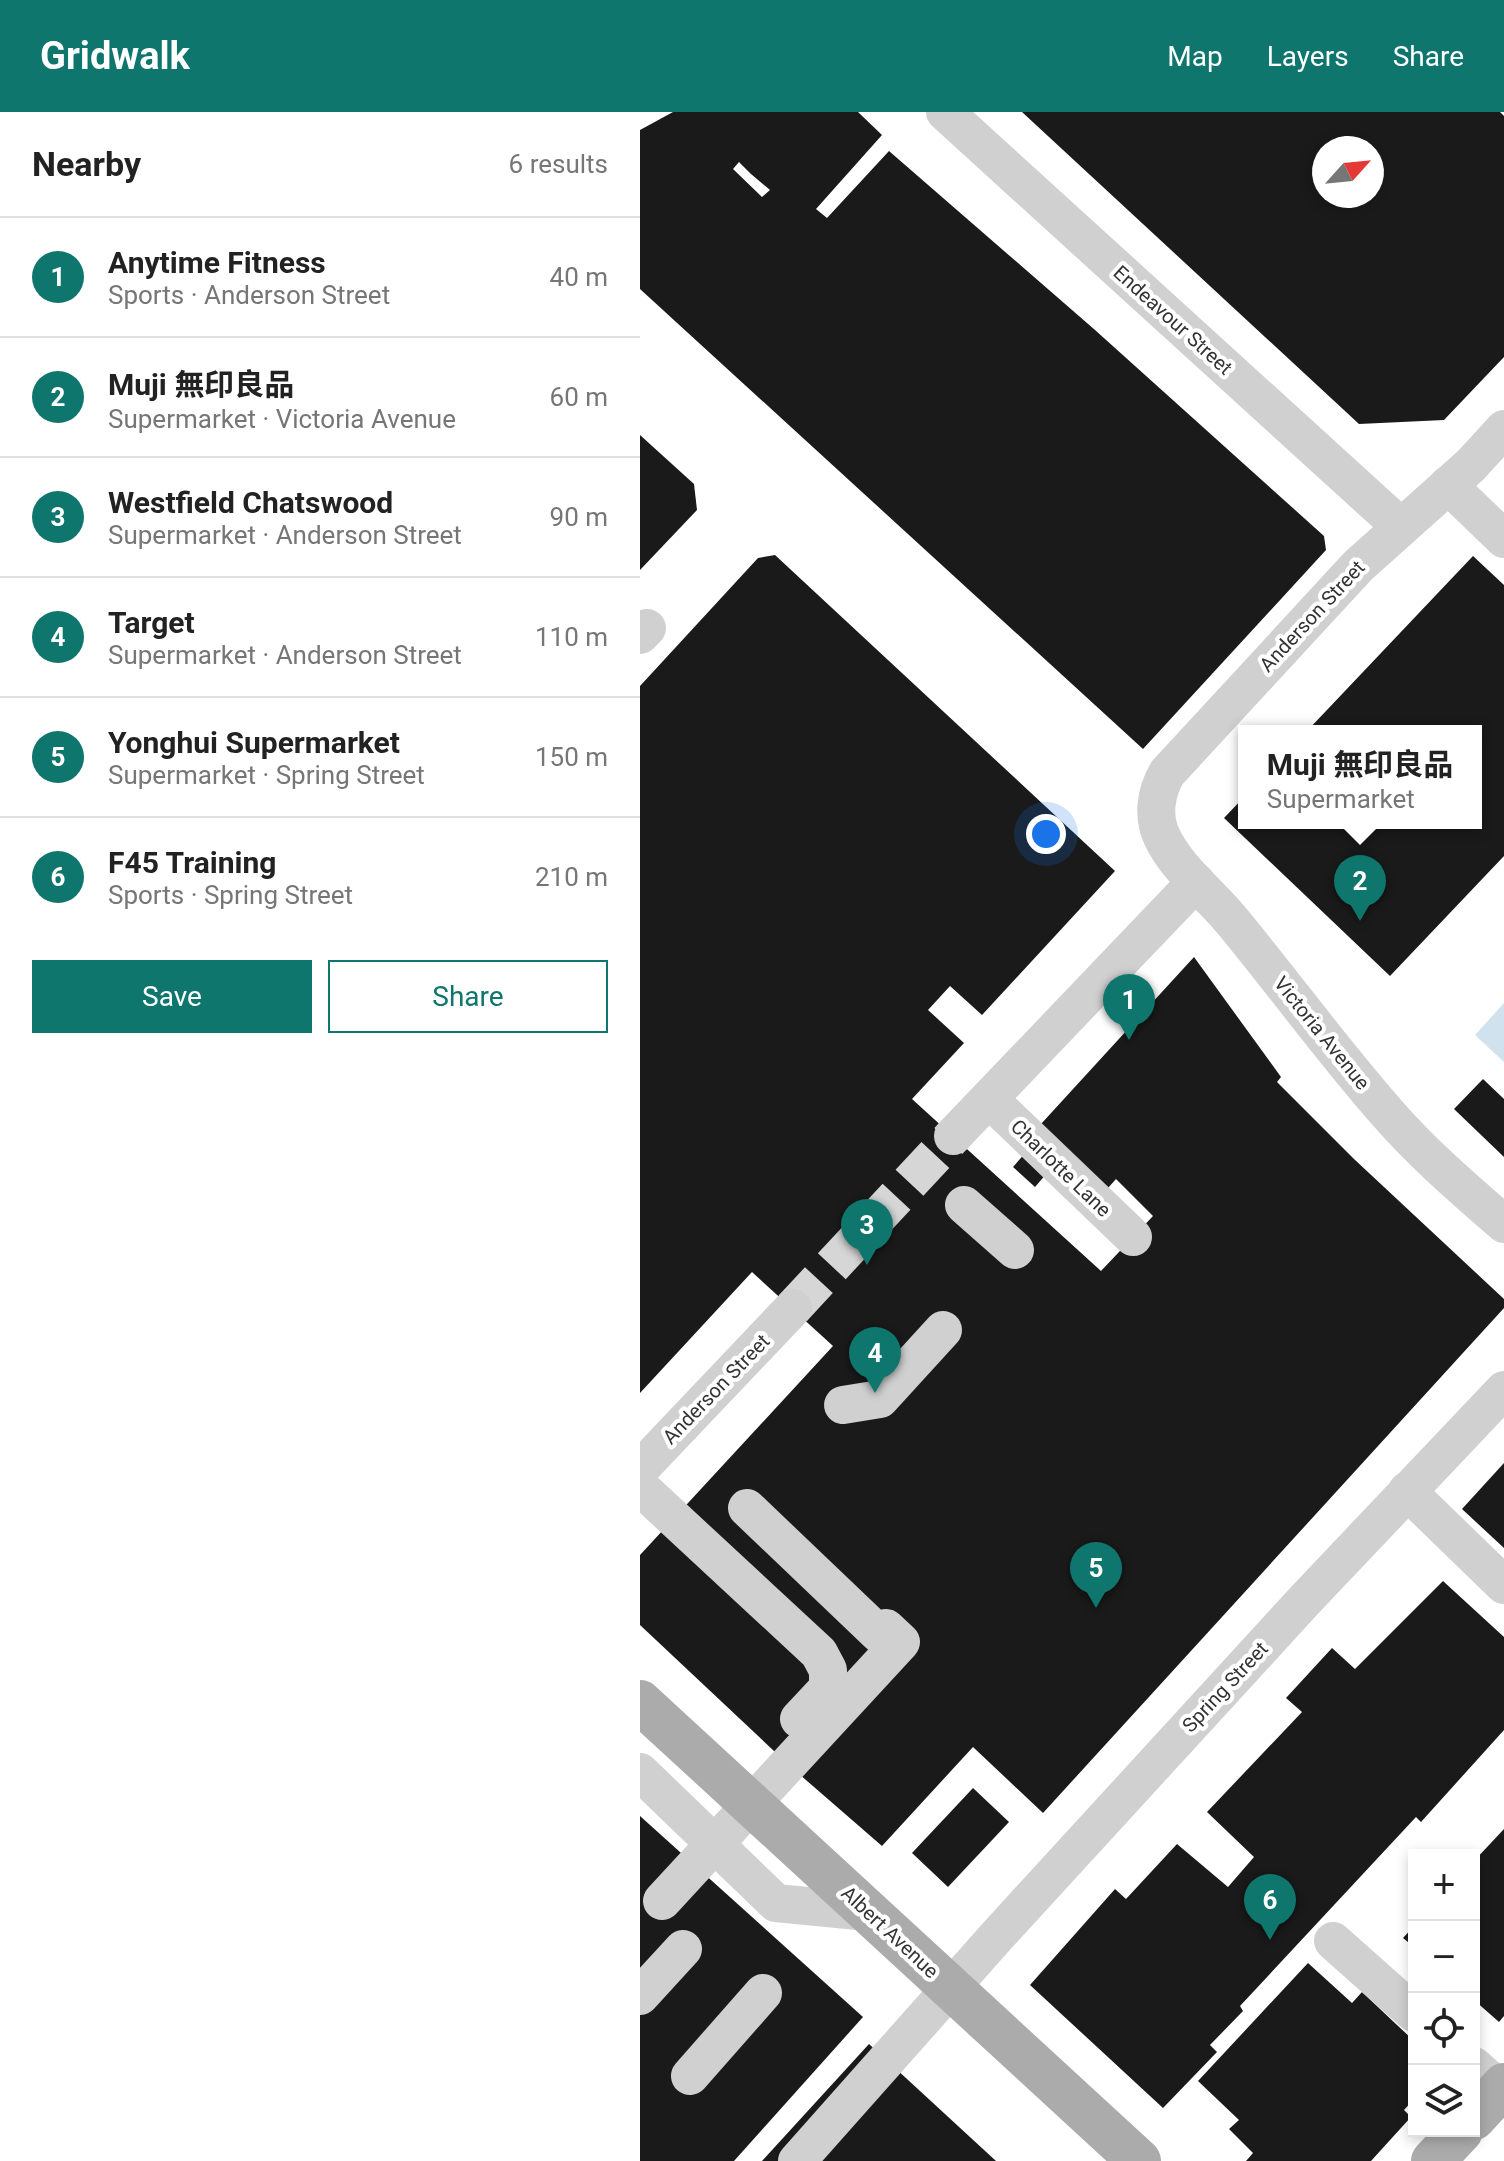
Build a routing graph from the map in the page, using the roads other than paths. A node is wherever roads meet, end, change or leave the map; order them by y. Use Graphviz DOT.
graph roads {
  1 [pos="945,112"];
  2 [pos="1504,429"];
  3 [pos="1448,485"];
  4 [pos="1401,527"];
  5 [pos="1504,539"];
  6 [pos="1158,826"];
  7 [pos="1196,882"];
  8 [pos="989,1099"];
  9 [pos="953,1136"];
  10 [pos="964,1205"];
  11 [pos="1504,1224"];
  12 [pos="1133,1237"];
  13 [pos="1015,1250"];
  14 [pos="793,1308"];
  15 [pos="943,1330"];
  16 [pos="1504,1390"];
  17 [pos="843,1405"];
  18 [pos="640,1466"];
  19 [pos="640,1487"];
  20 [pos="1407,1491"];
  21 [pos="747,1508"];
  22 [pos="1504,1585"];
  23 [pos="831,1651"];
  24 [pos="848,1699"];
  25 [pos="640,1702"];
  26 [pos="782,1754"];
  27 [pos="640,1772"];
  28 [pos="654,1893"];
  29 [pos="868,1912"];
  30 [pos="1333,1941"];
  31 [pos="683,1949"];
  32 [pos="950,1988"];
  33 [pos="763,1993"];
  34 [pos="640,1996"];
  35 [pos="1408,2008"];
  36 [pos="690,2076"];
  37 [pos="906,2078"];
  38 [pos="1455,2137"];
  39 [pos="797,2161"];
  40 [pos="1139,2161"];
  41 [pos="1433,2161"];
  1 -- 4 [label="street, Endeavour Street"];
  2 -- 3 [label="street, Anderson Street"];
  3 -- 4 [label="street, Anderson Street"];
  3 -- 5 [label="street"];
  4 -- 6 [label="street, Anderson Street"];
  6 -- 7 [label="street, Victoria Avenue"];
  7 -- 8 [label="street"];
  7 -- 11 [label="street, Victoria Avenue"];
  8 -- 9 [label="street"];
  8 -- 12 [label="street, Charlotte Lane"];
  10 -- 13 [label="street"];
  14 -- 18 [label="street, Anderson Street"];
  15 -- 17 [label="street"];
  16 -- 20 [label="street, Spring Street"];
  18 -- 23 [label="street"];
  19 -- 23 [label="street"];
  20 -- 22 [label="street"];
  20 -- 32 [label="street, Spring Street"];
  21 -- 24 [label="street"];
  23 -- 24 [label="street"];
  23 -- 26 [label="street"];
  24 -- 26 [label="street"];
  25 -- 29 [label="main road, Albert Avenue"];
  26 -- 28 [label="street"];
  27 -- 29 [label="street"];
  29 -- 32 [label="main road, Albert Avenue"];
  30 -- 35 [label="street"];
  31 -- 34 [label="street"];
  32 -- 37 [label="street"];
  32 -- 39 [label="street"];
  32 -- 40 [label="main road, Albert Avenue"];
  33 -- 36 [label="street"];
  38 -- 41 [label="main road"];
}
